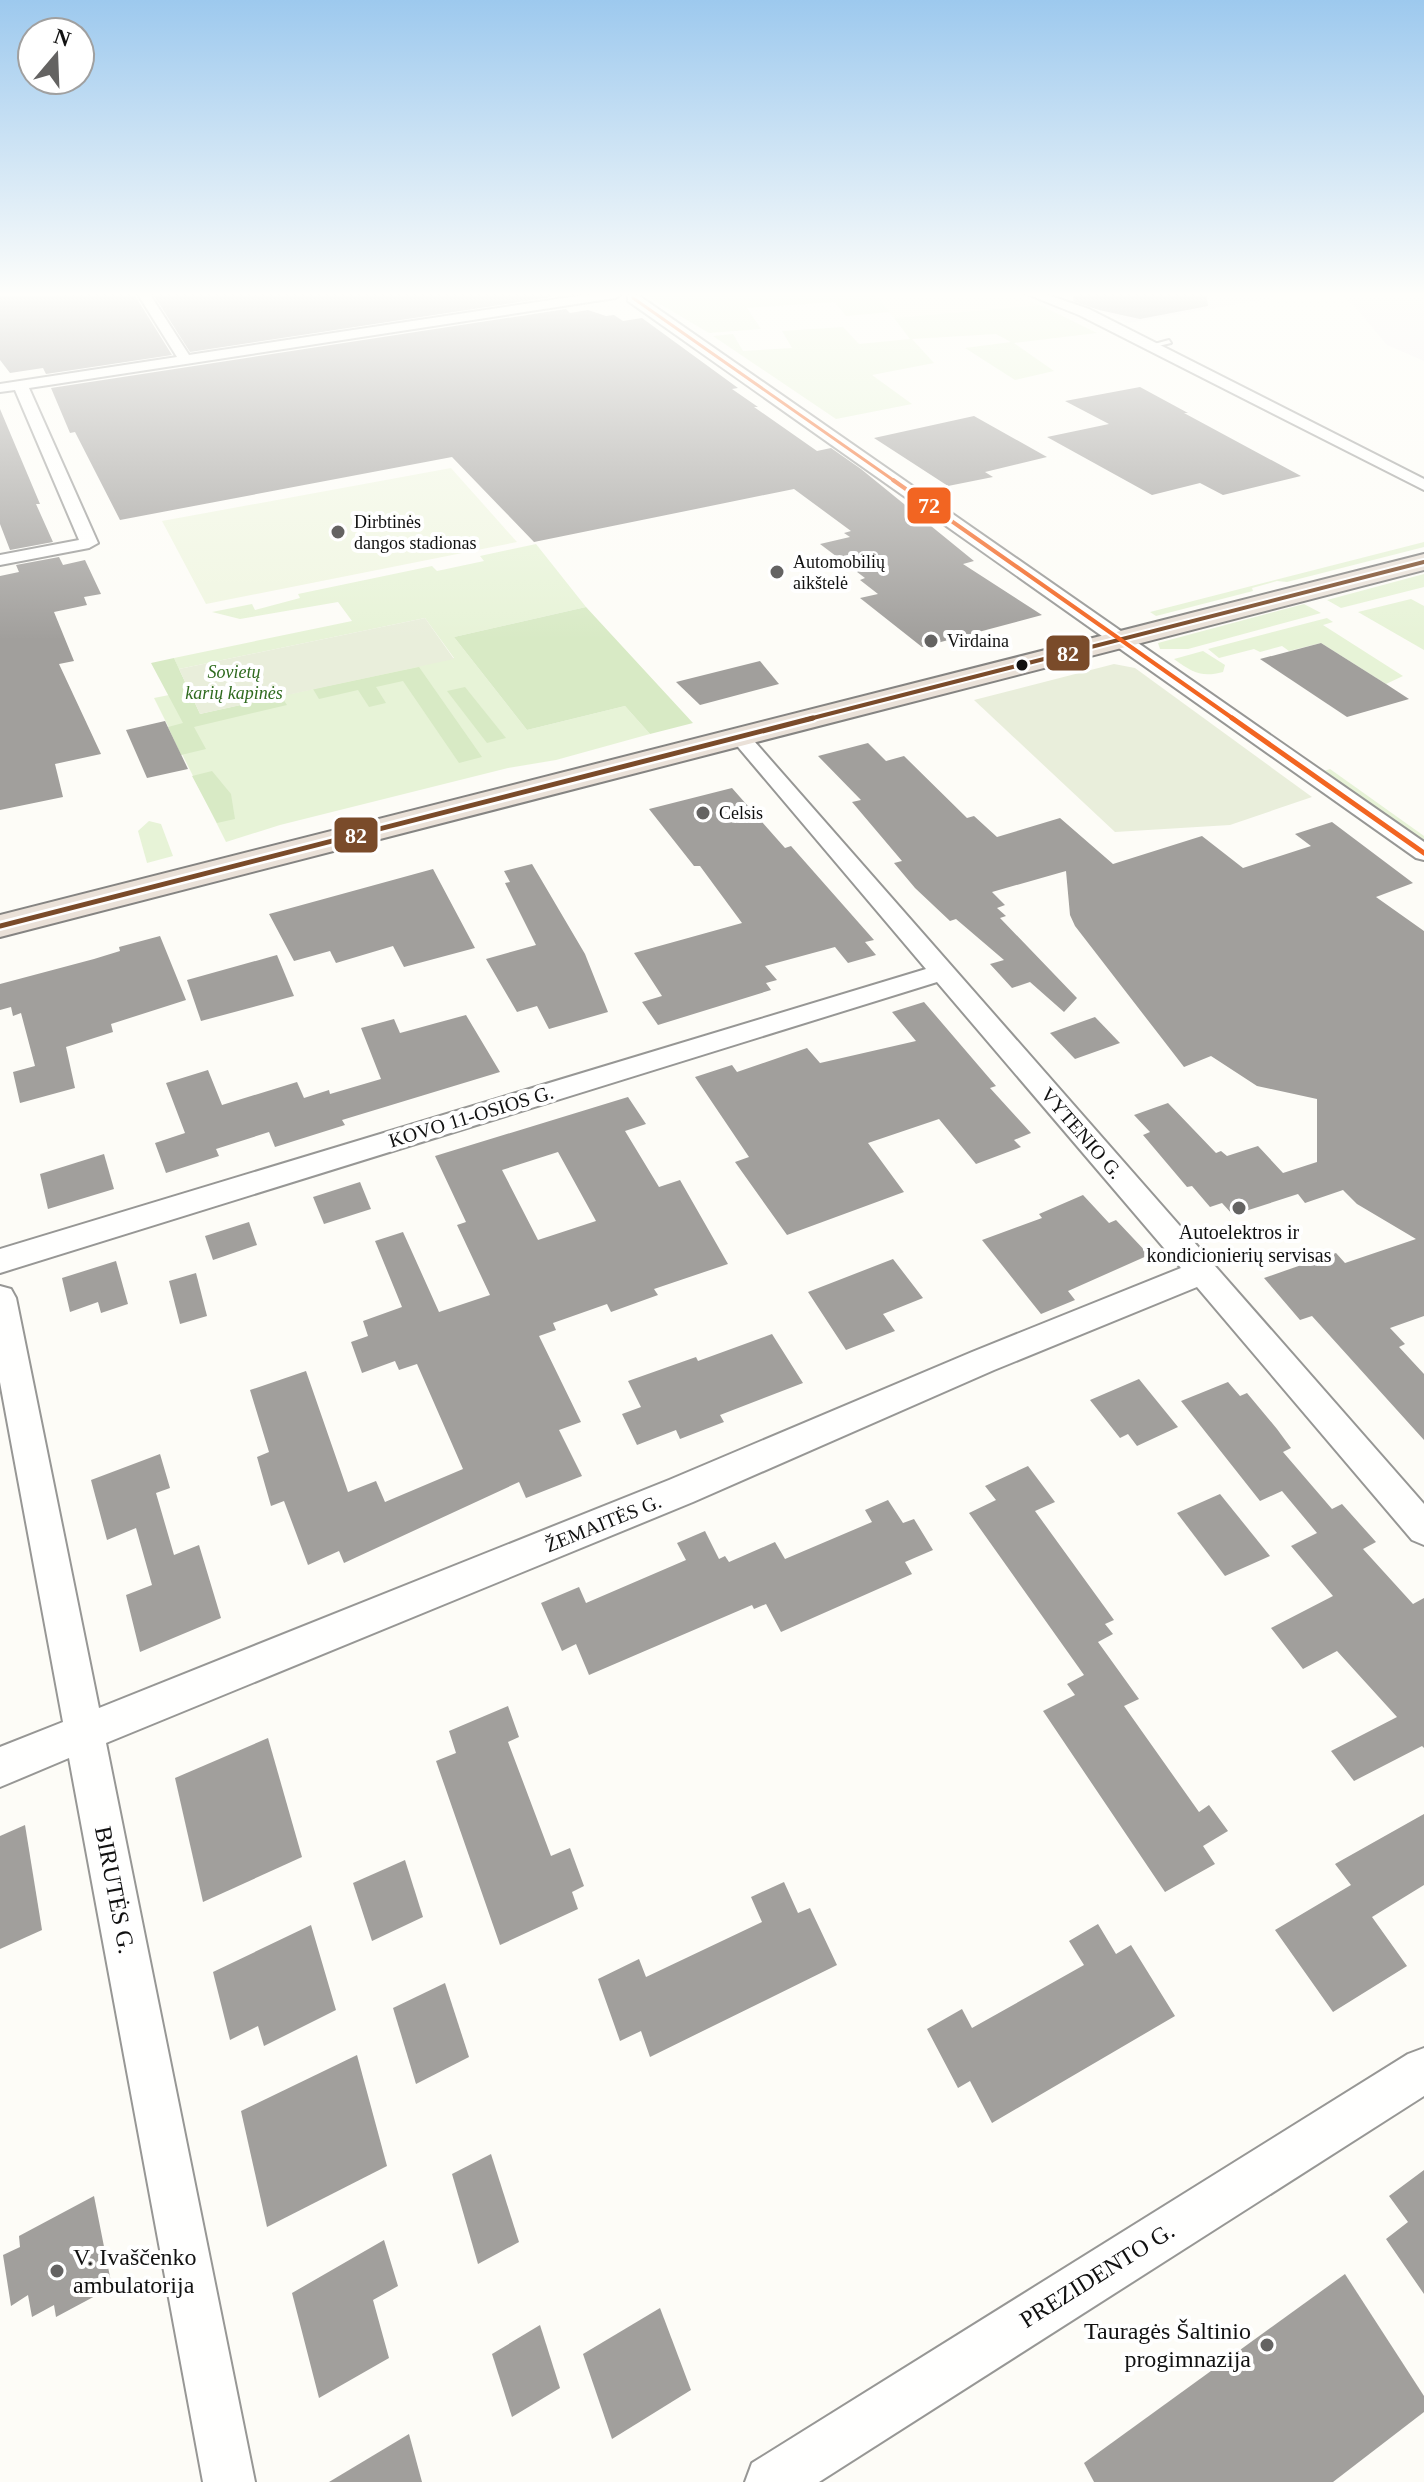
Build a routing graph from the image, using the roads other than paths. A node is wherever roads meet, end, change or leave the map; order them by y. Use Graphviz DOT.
graph roads {
  1 [pos="30,409"];
  2 [pos="793,409"];
  3 [pos="1274,409"];
  4 [pos="1424,485"];
  5 [pos="0,560"];
  6 [pos="1424,562"];
  7 [pos="1122,639"];
  8 [pos="740,737"];
  9 [pos="1424,853"];
  10 [pos="0,926"];
  11 [pos="943,972"];
  12 [pos="0,1261"];
  13 [pos="1203,1272"];
  14 [pos="0,1298"];
  15 [pos="1424,1529"];
  16 [pos="85,1732"];
  17 [pos="0,1767"];
  18 [pos="1424,2070"];
  19 [pos="229,2482"];
  20 [pos="771,2482"];
  1 -- 5 [label="street"];
  2 -- 7 [label="street"];
  3 -- 4 [label="street"];
  6 -- 7 [label="highway"];
  7 -- 8 [label="highway"];
  7 -- 9 [label="street"];
  8 -- 10 [label="highway"];
  8 -- 11 [label="street, VYTENIO G."];
  11 -- 12 [label="street, KOVO 11-OSIOS G."];
  11 -- 13 [label="street, VYTENIO G."];
  13 -- 15 [label="street, VYTENIO G."];
  13 -- 16 [label="street, ŽEMAITĖS G."];
  14 -- 16 [label="street, BIRUTĖS G."];
  16 -- 17 [label="street, ŽEMAITĖS G."];
  16 -- 19 [label="street, BIRUTĖS G."];
  18 -- 20 [label="street, PREZIDENTO G."];
}
